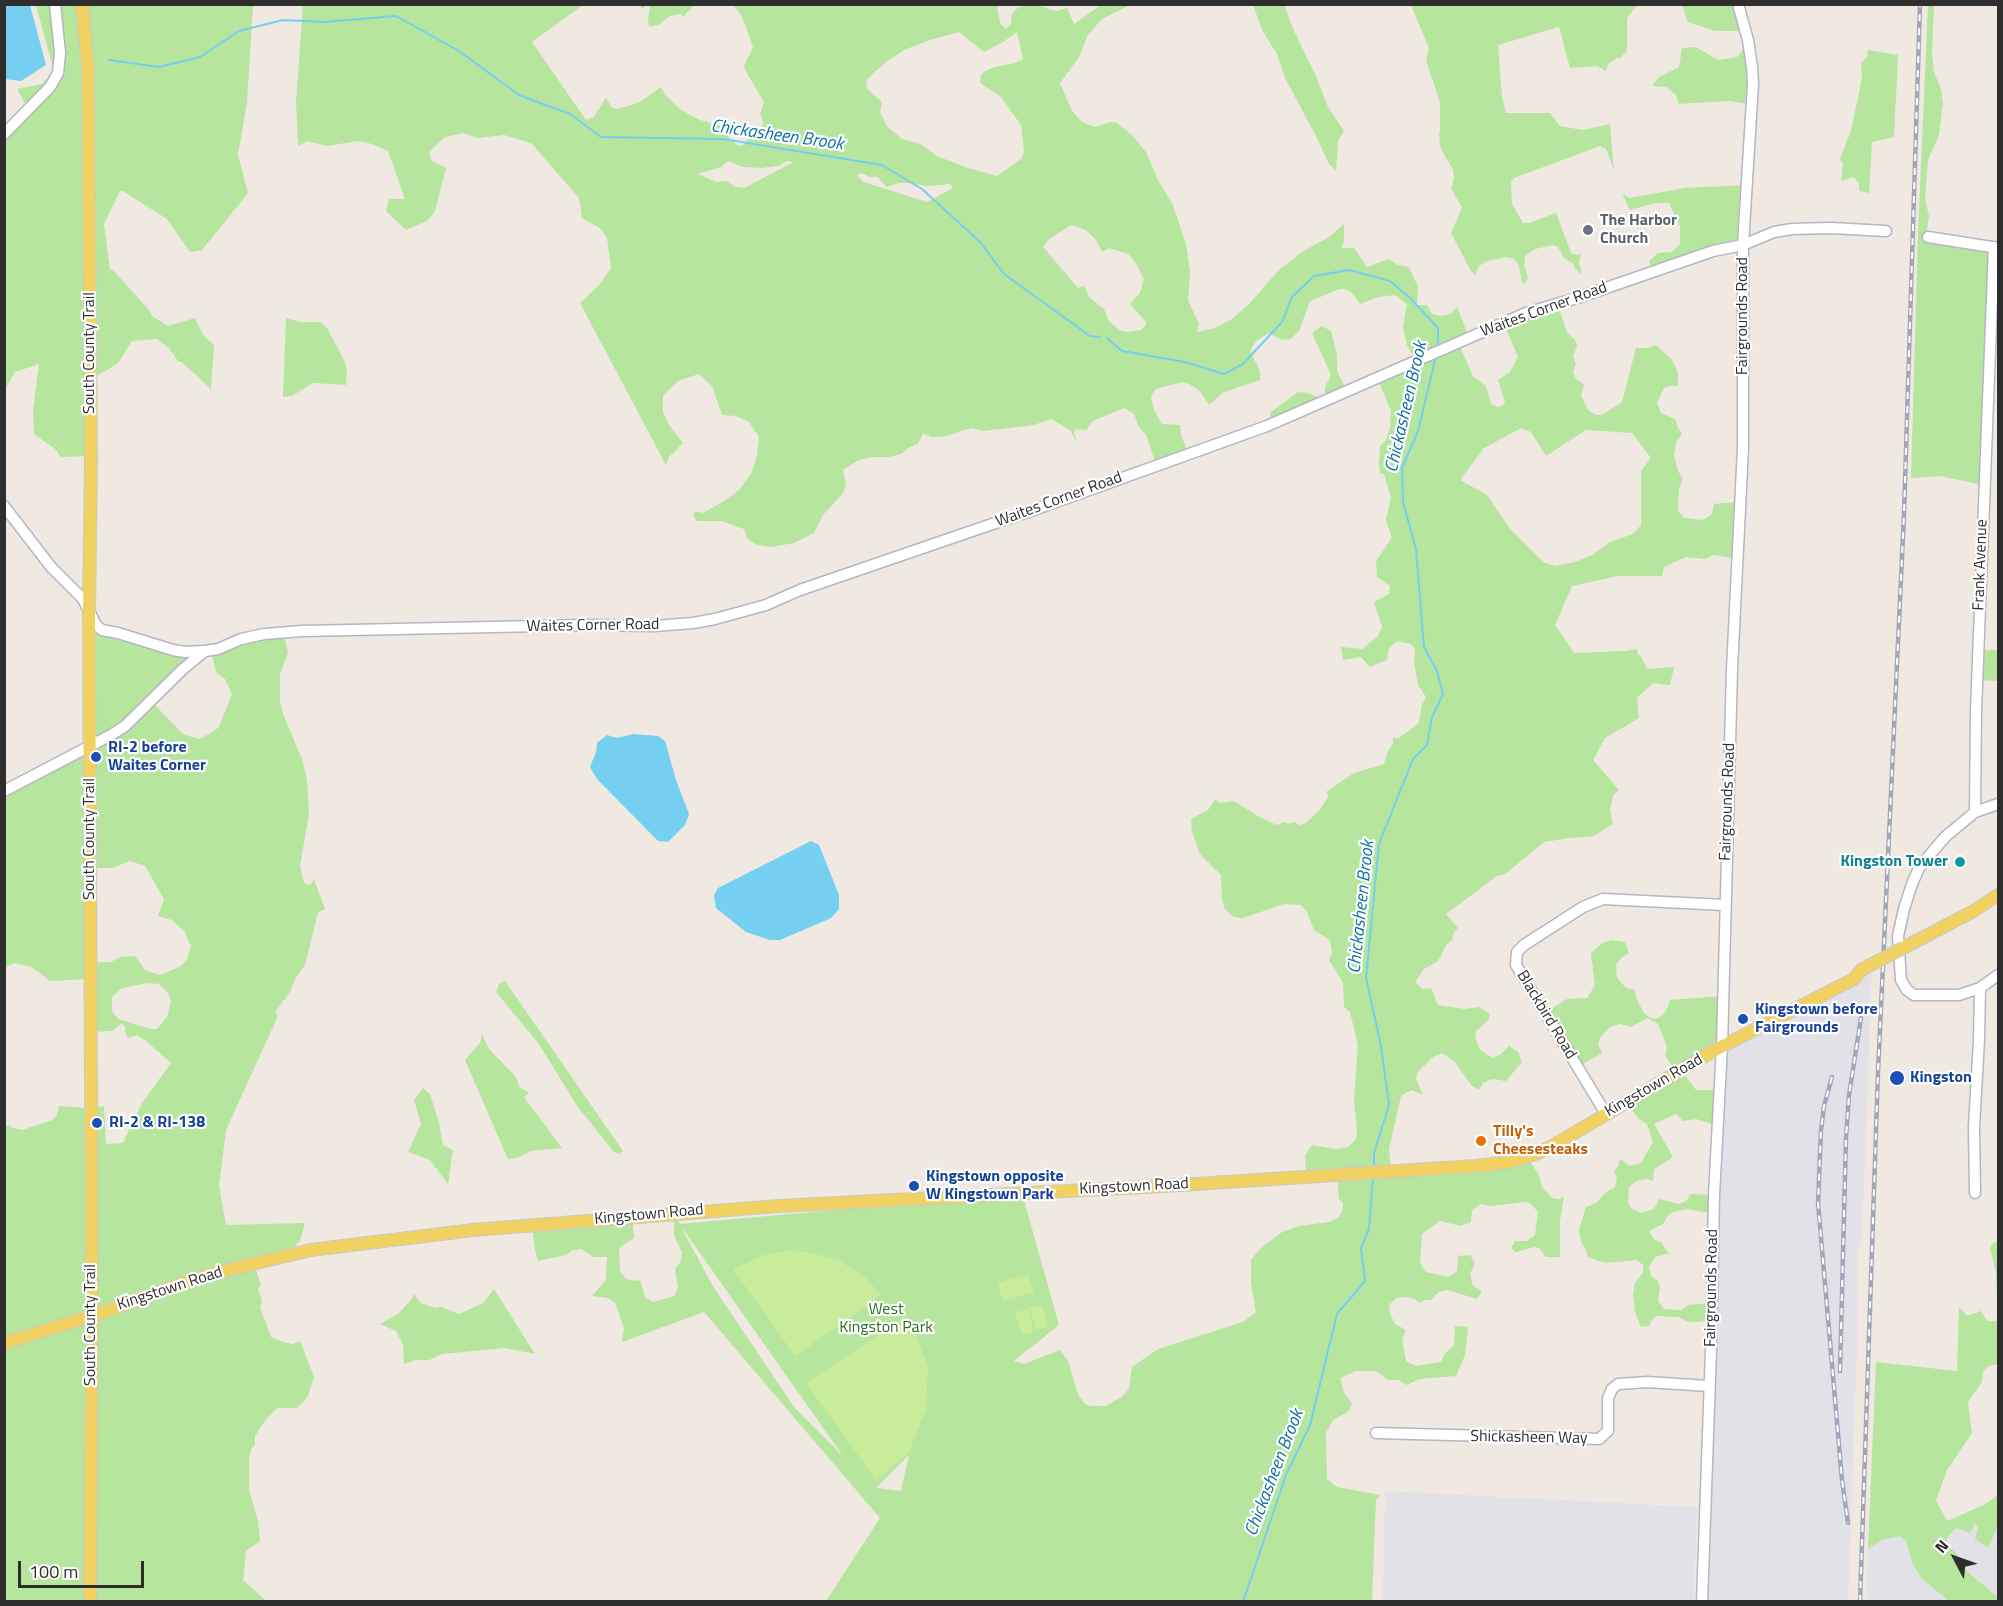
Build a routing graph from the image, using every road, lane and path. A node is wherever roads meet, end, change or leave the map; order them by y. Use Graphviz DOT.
graph roads {
  1 [pos="55,4"];
  2 [pos="82,4"];
  3 [pos="1738,4"];
  4 [pos="4,134"];
  5 [pos="1886,231"];
  6 [pos="1928,237"];
  7 [pos="1743,244"];
  8 [pos="1996,247"];
  9 [pos="4,506"];
  10 [pos="89,610"];
  11 [pos="205,651"];
  12 [pos="90,747"];
  13 [pos="4,791"];
  14 [pos="1998,804"];
  15 [pos="1975,812"];
  16 [pos="1998,895"];
  17 [pos="1725,905"];
  18 [pos="1998,905"];
  19 [pos="1903,953"];
  20 [pos="1998,975"];
  21 [pos="1980,988"];
  22 [pos="1722,1046"];
  23 [pos="1606,1114"];
  24 [pos="1975,1193"];
  25 [pos="92,1316"];
  26 [pos="4,1343"];
  27 [pos="1709,1386"];
  28 [pos="1376,1433"];
  29 [pos="90,1602"];
  30 [pos="1702,1602"];
  1 -- 4 [label="street"];
  2 -- 10 [label="main road, South County Trail"];
  3 -- 7 [label="street, Fairgrounds Road"];
  5 -- 7 [label="street, Waites Corner Road"];
  6 -- 8 [label="street"];
  7 -- 11 [label="street, Waites Corner Road"];
  7 -- 17 [label="street, Fairgrounds Road"];
  8 -- 15 [label="street, Frank Avenue"];
  9 -- 10 [label="street, Waites Corner Road"];
  10 -- 11 [label="street, Waites Corner Road"];
  10 -- 12 [label="main road, South County Trail"];
  11 -- 12 [label="street, Waites Corner Road"];
  12 -- 13 [label="street, Waites Corner Road"];
  12 -- 25 [label="main road, South County Trail"];
  14 -- 15 [label="street"];
  15 -- 21 [label="street"];
  16 -- 19 [label="main road, Kingstown Road"];
  17 -- 22 [label="street, Fairgrounds Road"];
  17 -- 23 [label="street, Blackbird Road"];
  18 -- 19 [label="main road, Kingstown Road"];
  19 -- 22 [label="main road, Kingstown Road"];
  20 -- 21 [label="street"];
  21 -- 24 [label="street"];
  22 -- 23 [label="main road, Kingstown Road"];
  22 -- 27 [label="street, Fairgrounds Road"];
  23 -- 25 [label="main road, Kingstown Road"];
  25 -- 26 [label="main road, Kingstown Road"];
  25 -- 29 [label="main road, South County Trail"];
  27 -- 28 [label="street, Shickasheen Way"];
  27 -- 30 [label="street, Fairgrounds Road"];
}
